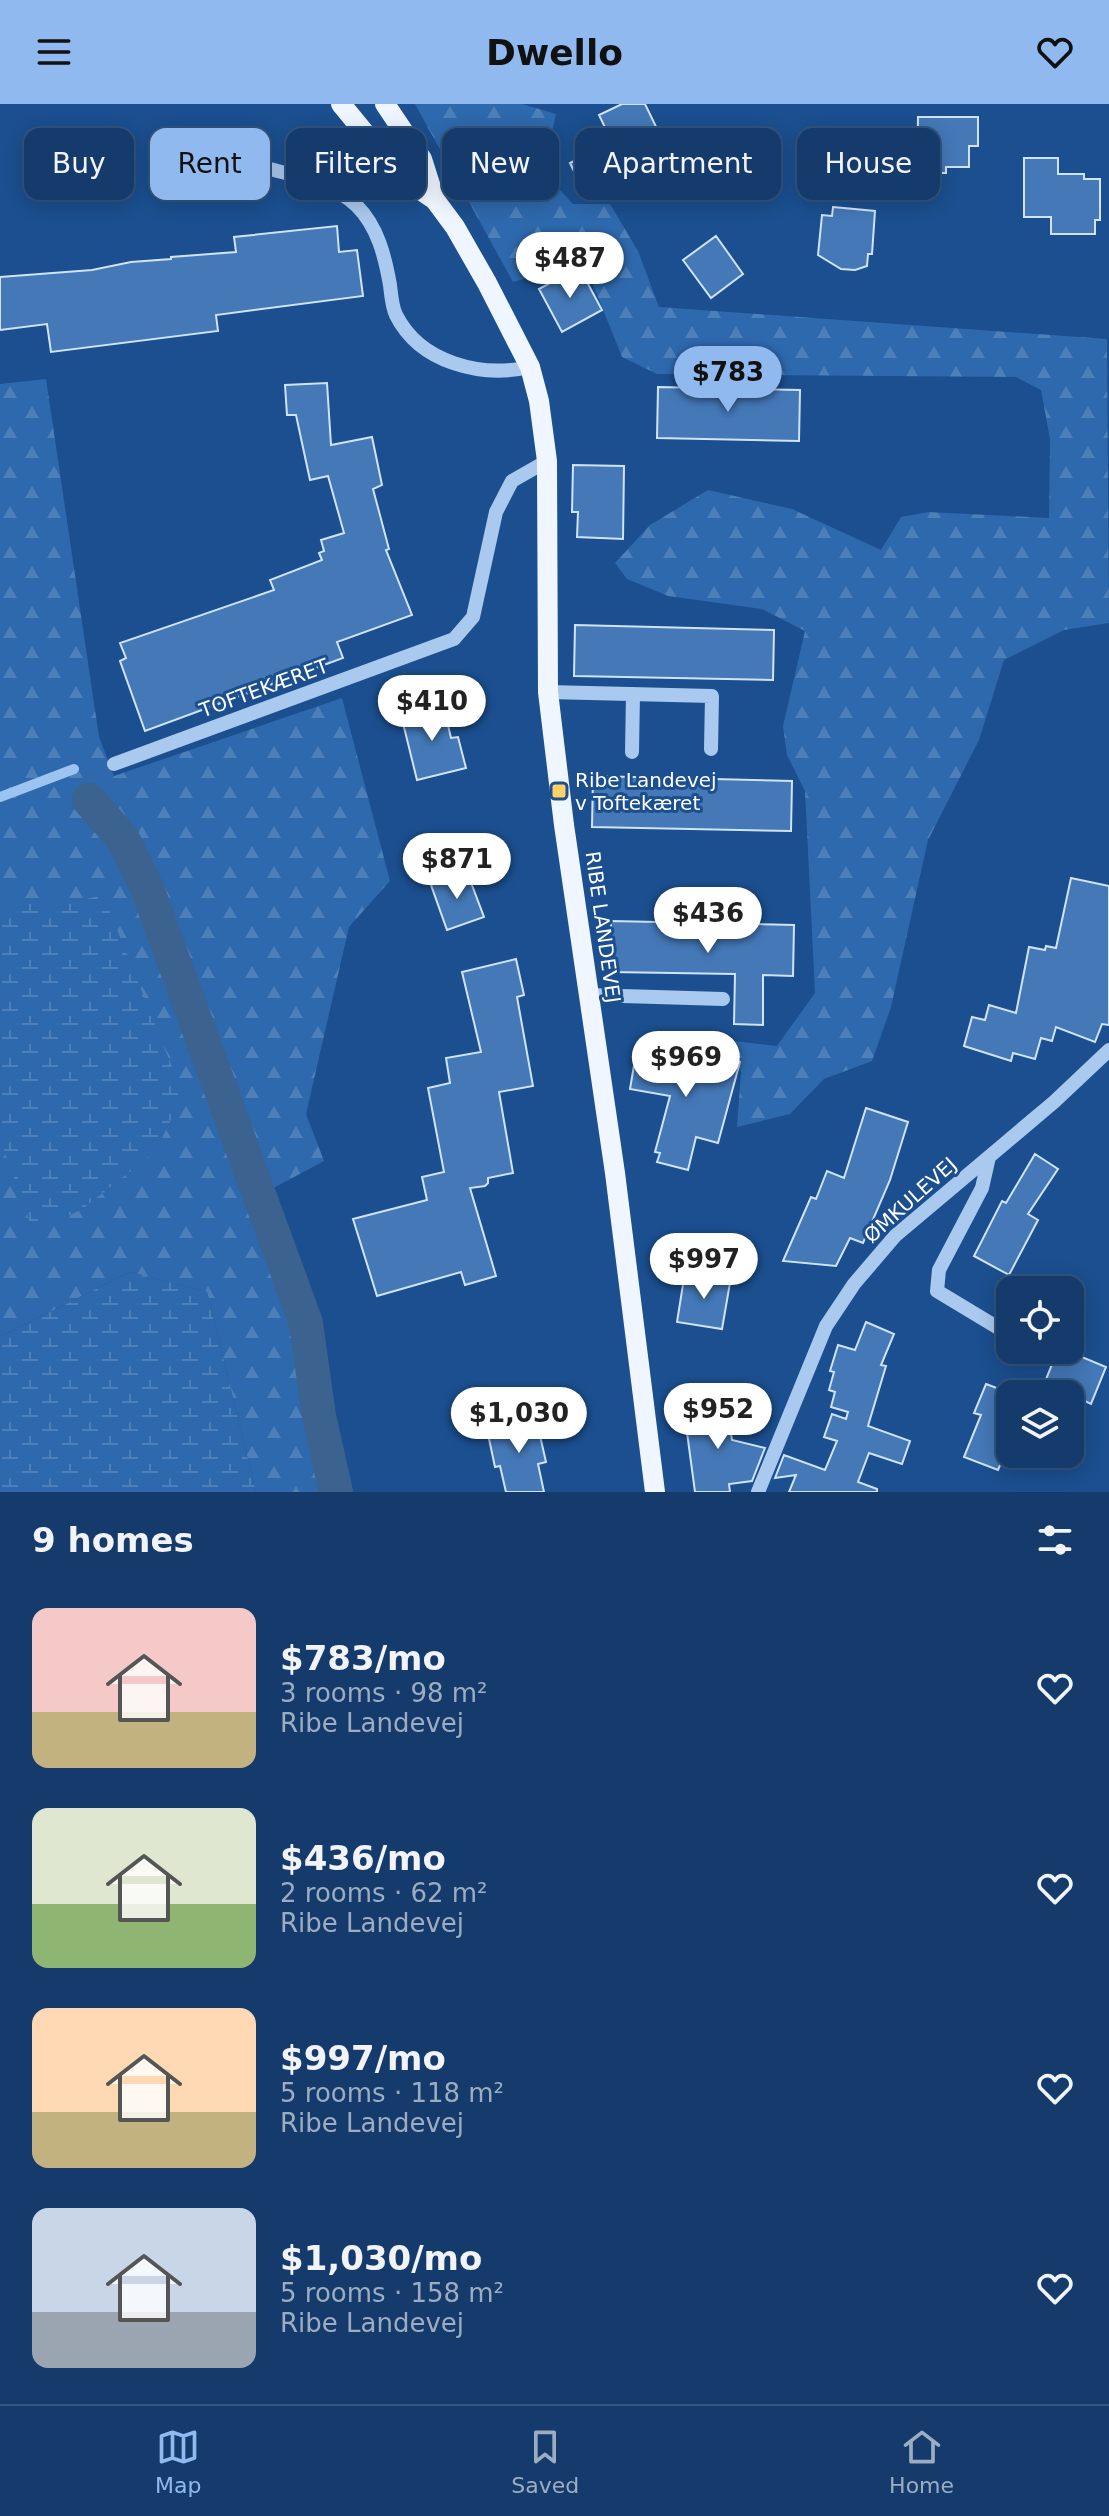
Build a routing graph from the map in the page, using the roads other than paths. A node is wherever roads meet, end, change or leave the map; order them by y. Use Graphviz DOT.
graph roads {
  1 [pos="341,104"];
  2 [pos="385,104"];
  3 [pos="270,170"];
  4 [pos="435,200"];
  5 [pos="530,367"];
  6 [pos="547,461"];
  7 [pos="548,692"];
  8 [pos="633,694"];
  9 [pos="711,749"];
  10 [pos="632,752"];
  11 [pos="114,764"];
  12 [pos="589,995"];
  13 [pos="723,999"];
  14 [pos="1109,1050"];
  15 [pos="990,1156"];
  16 [pos="996,1327"];
  17 [pos="655,1492"];
  18 [pos="758,1492"];
  1 -- 4 [label="main road, RIBE LANDEVEJ"];
  2 -- 4 [label="main road, RIBE LANDEVEJ"];
  3 -- 5 [label="street"];
  4 -- 5 [label="main road, RIBE LANDEVEJ"];
  5 -- 6 [label="main road, RIBE LANDEVEJ"];
  6 -- 7 [label="main road, RIBE LANDEVEJ"];
  6 -- 11 [label="street, TOFTEKÆRET"];
  7 -- 8 [label="street"];
  7 -- 12 [label="main road, RIBE LANDEVEJ"];
  8 -- 9 [label="street"];
  8 -- 10 [label="street"];
  12 -- 13 [label="street"];
  12 -- 17 [label="main road, RIBE LANDEVEJ"];
  14 -- 15 [label="street, ØMKULEVEJ"];
  15 -- 16 [label="street, ØMKULEVEJ"];
  15 -- 18 [label="street, ØMKULEVEJ"];
}
